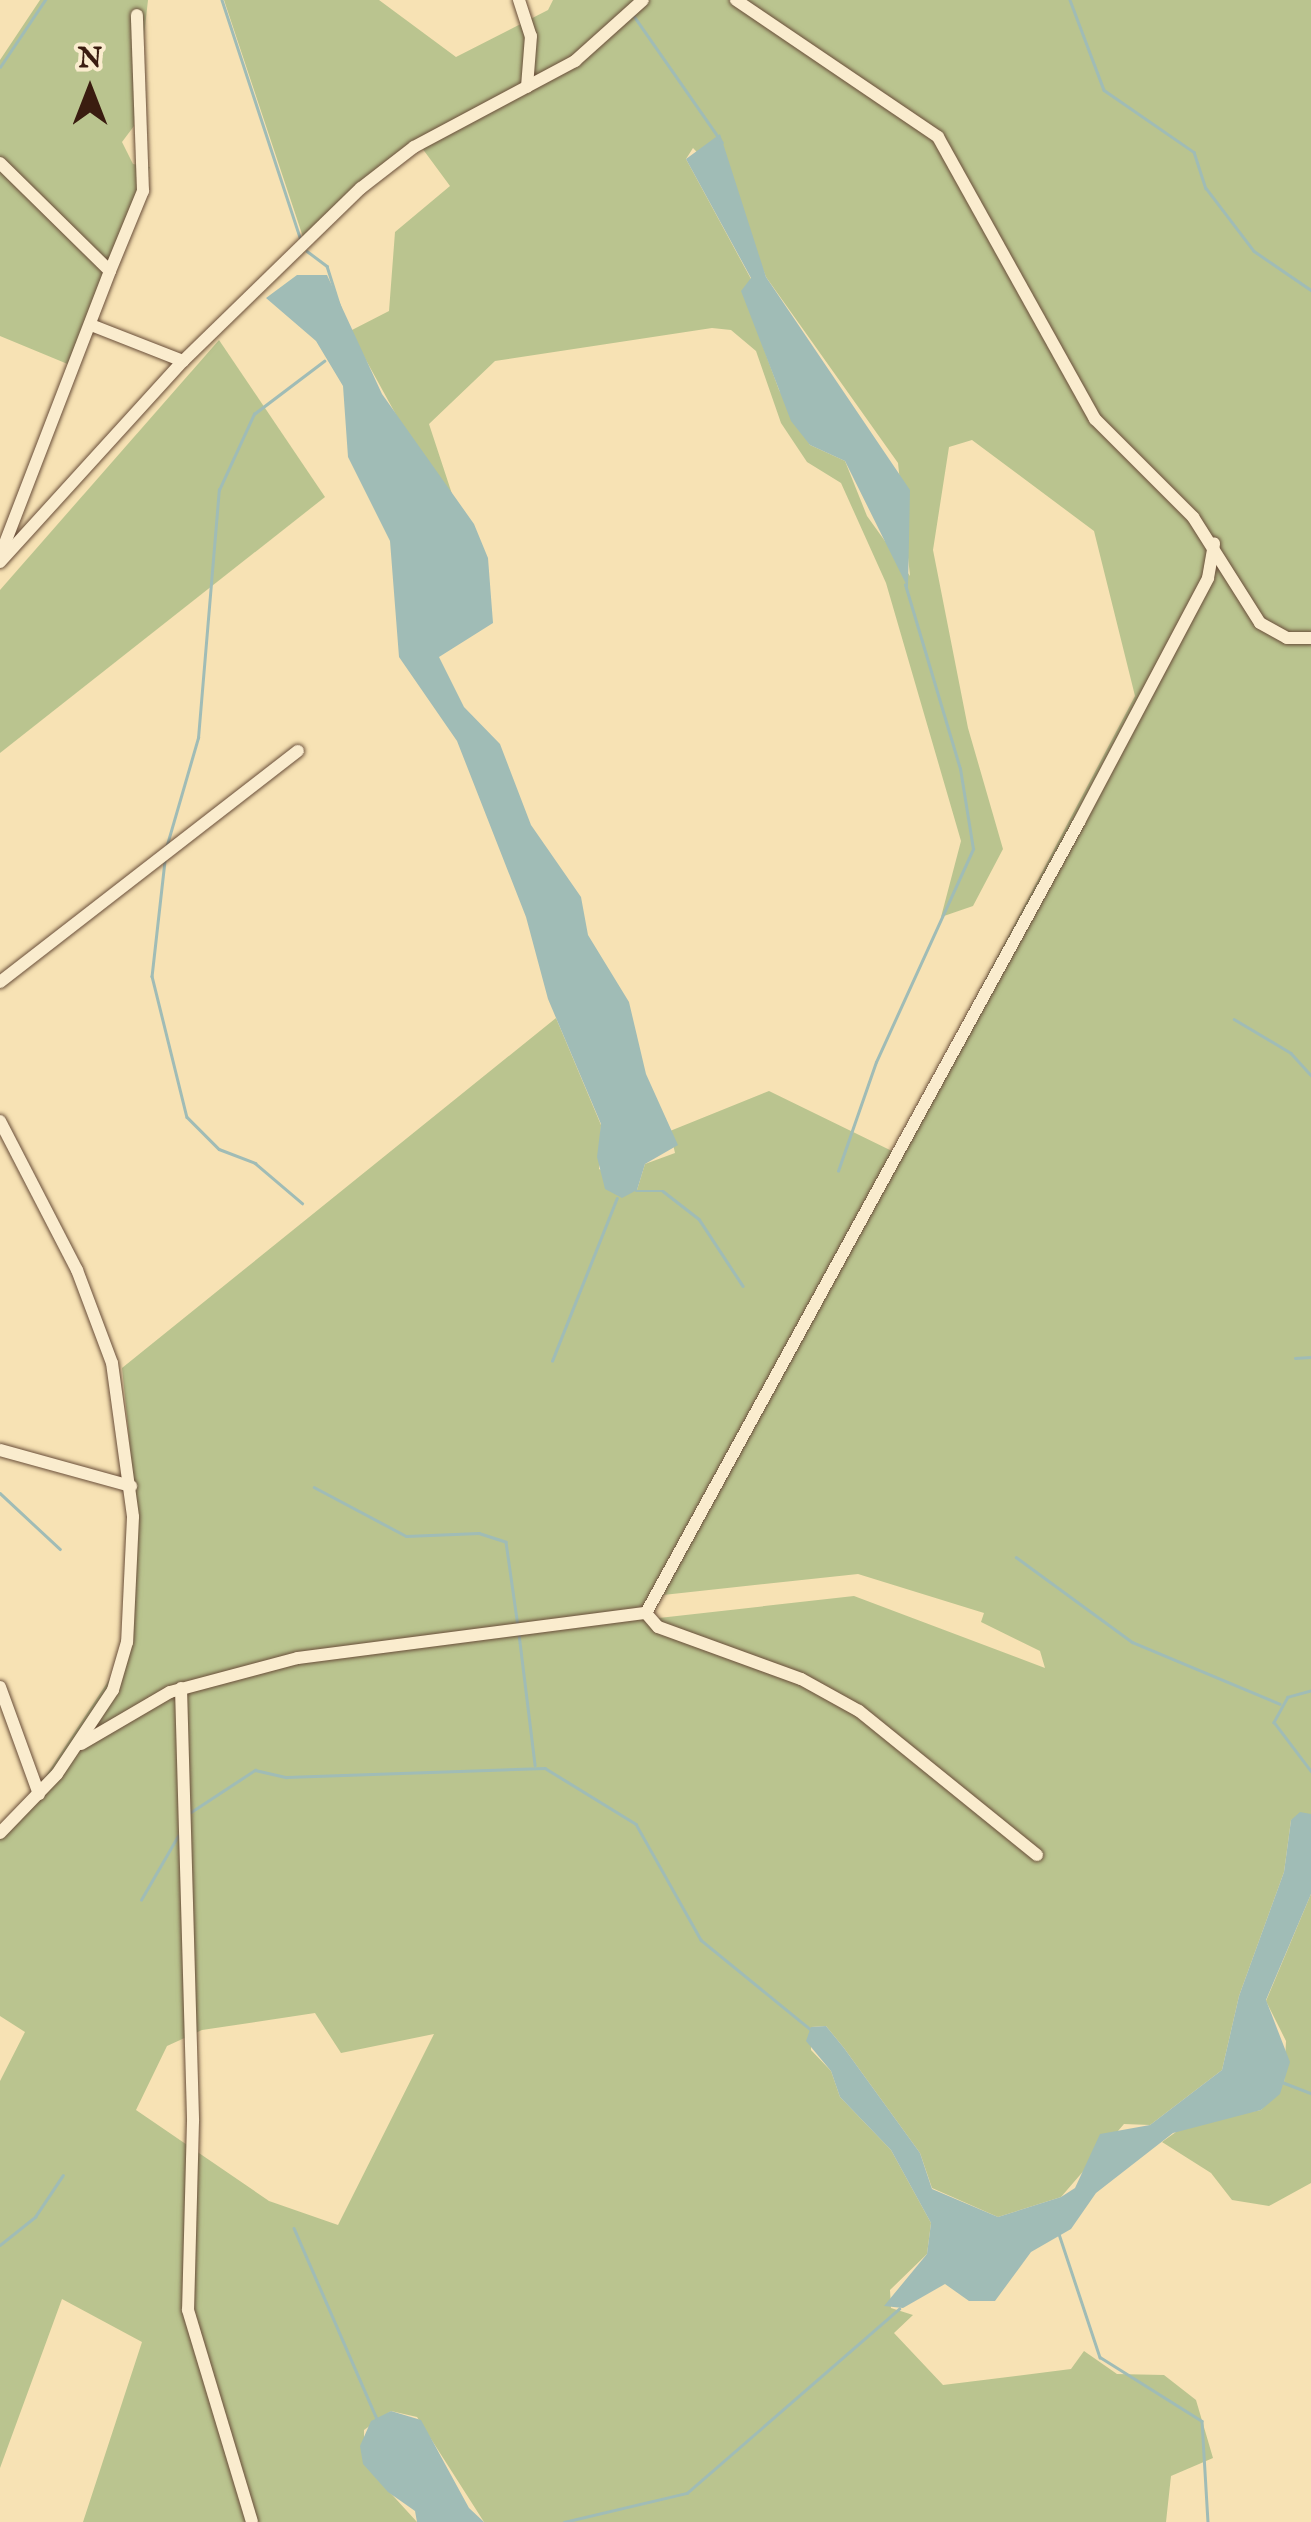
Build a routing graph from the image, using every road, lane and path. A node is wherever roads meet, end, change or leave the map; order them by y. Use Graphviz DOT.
graph roads {
  1 [pos="519,0"];
  2 [pos="643,0"];
  3 [pos="736,0"];
  4 [pos="137,15"];
  5 [pos="527,87"];
  6 [pos="0,163"];
  7 [pos="110,271"];
  8 [pos="91,325"];
  9 [pos="183,361"];
  10 [pos="1214,544"];
  11 [pos="0,560"];
  12 [pos="1311,638"];
  13 [pos="298,751"];
  14 [pos="0,982"];
  15 [pos="0,1122"];
  16 [pos="0,1450"];
  17 [pos="131,1486"];
  18 [pos="646,1614"];
  19 [pos="0,1687"];
  20 [pos="182,1688"];
  21 [pos="78,1745"];
  22 [pos="39,1794"];
  23 [pos="0,1833"];
  24 [pos="1037,1855"];
  25 [pos="252,2522"];
  1 -- 5 [label="street"];
  2 -- 5 [label="street"];
  3 -- 10 [label="street"];
  4 -- 7 [label="street"];
  5 -- 9 [label="street"];
  6 -- 7 [label="street"];
  7 -- 8 [label="street"];
  8 -- 9 [label="street"];
  8 -- 11 [label="street"];
  9 -- 11 [label="street"];
  10 -- 12 [label="street"];
  10 -- 18 [label="street"];
  13 -- 14 [label="street"];
  15 -- 17 [label="street"];
  16 -- 17 [label="street"];
  17 -- 21 [label="street"];
  18 -- 20 [label="street"];
  18 -- 24 [label="street"];
  19 -- 22 [label="street"];
  20 -- 21 [label="street"];
  20 -- 25 [label="street"];
  21 -- 22 [label="street"];
  22 -- 23 [label="street"];
}
